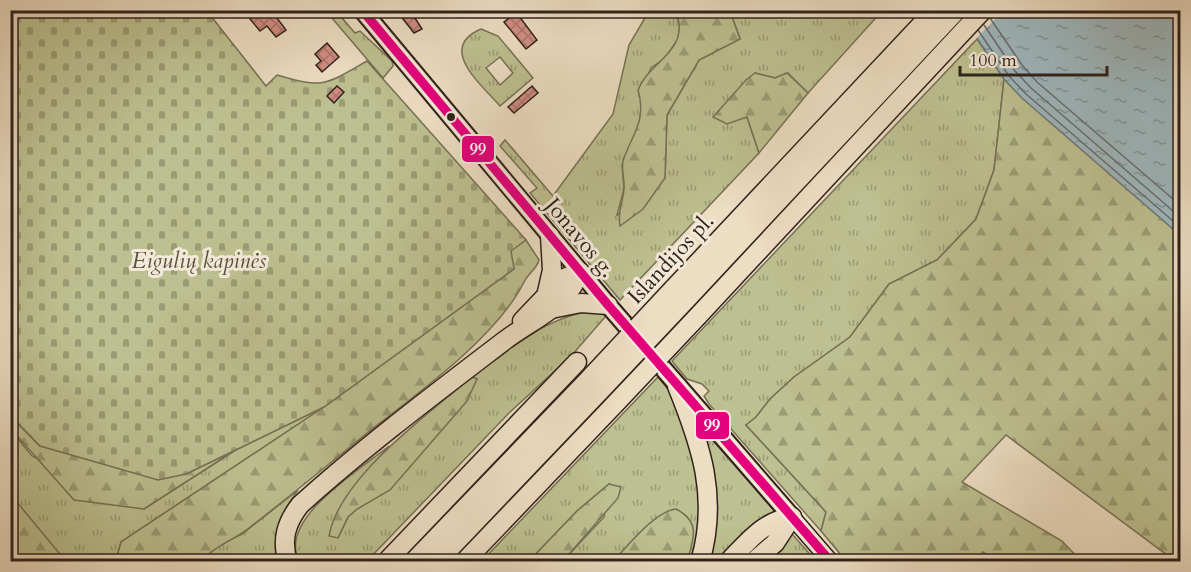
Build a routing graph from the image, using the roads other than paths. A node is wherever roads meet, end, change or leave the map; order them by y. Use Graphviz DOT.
graph roads {
  1 [pos="362,10"];
  2 [pos="934,10"];
  3 [pos="957,10"];
  4 [pos="983,10"];
  5 [pos="842,122"];
  6 [pos="550,236"];
  7 [pos="580,272"];
  8 [pos="548,301"];
  9 [pos="608,305"];
  10 [pos="577,362"];
  11 [pos="595,385"];
  12 [pos="678,386"];
  13 [pos="792,517"];
  14 [pos="288,561"];
  15 [pos="386,561"];
  16 [pos="413,561"];
  17 [pos="437,561"];
  18 [pos="464,561"];
  19 [pos="700,561"];
  20 [pos="728,561"];
  21 [pos="753,561"];
  22 [pos="831,561"];
  1 -- 6 [label="main road, Jonavos g."];
  2 -- 5 [label="highway, Islandijos pl."];
  3 -- 5 [label="highway, Islandijos pl."];
  4 -- 18 [label="highway, bridge"];
  5 -- 11 [label="highway, Islandijos pl., bridge"];
  6 -- 7 [label="main road, Jonavos g."];
  6 -- 8 [label="highway"];
  7 -- 8 [label="highway"];
  7 -- 9 [label="main road, Jonavos g."];
  8 -- 9 [label="highway"];
  8 -- 14 [label="highway"];
  9 -- 12 [label="main road, Jonavos g."];
  10 -- 15 [label="highway"];
  11 -- 16 [label="highway, Islandijos pl."];
  11 -- 17 [label="highway, Islandijos pl."];
  12 -- 13 [label="main road, Jonavos g."];
  12 -- 19 [label="highway"];
  13 -- 20 [label="highway"];
  13 -- 21 [label="highway"];
  13 -- 22 [label="street"];
}
